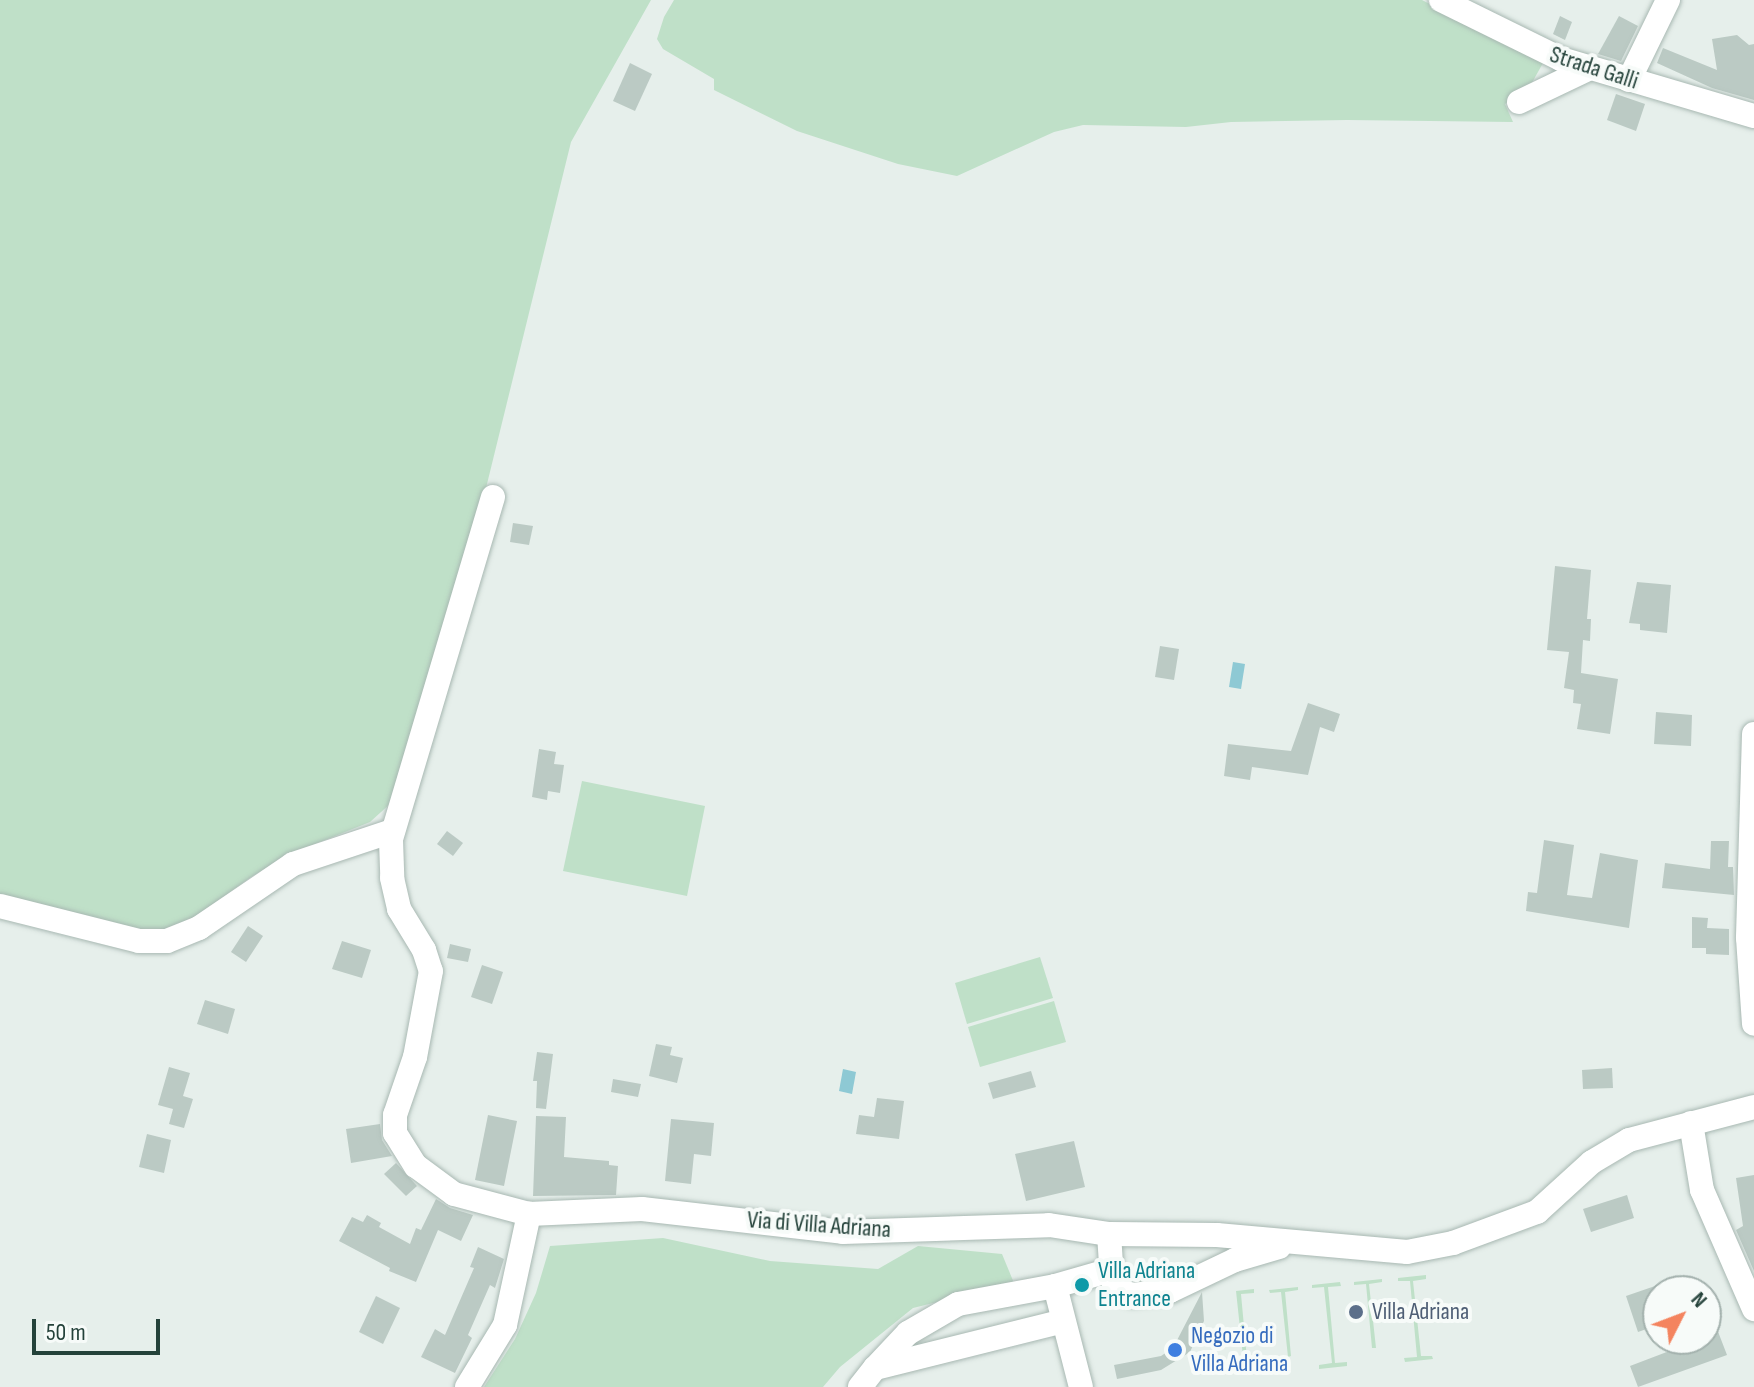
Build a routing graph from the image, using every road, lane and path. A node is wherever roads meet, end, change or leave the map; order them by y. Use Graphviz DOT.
graph roads {
  1 [pos="1441,0"];
  2 [pos="1668,0"];
  3 [pos="1590,68"];
  4 [pos="1629,80"];
  5 [pos="1519,102"];
  6 [pos="1754,116"];
  7 [pos="493,497"];
  8 [pos="1754,734"];
  9 [pos="392,831"];
  10 [pos="0,906"];
  11 [pos="1754,1024"];
  12 [pos="1754,1107"];
  13 [pos="1691,1123"];
  14 [pos="529,1214"];
  15 [pos="1109,1234"];
  16 [pos="1198,1235"];
  17 [pos="1289,1244"];
  18 [pos="1111,1270"];
  19 [pos="1211,1272"];
  20 [pos="1055,1286"];
  21 [pos="1754,1309"];
  22 [pos="1063,1321"];
  23 [pos="867,1378"];
  24 [pos="467,1387"];
  25 [pos="1081,1387"];
  1 -- 3 [label="street, Strada Galli"];
  2 -- 4 [label="street"];
  3 -- 4 [label="street, Strada Galli"];
  3 -- 5 [label="street"];
  4 -- 6 [label="street, Strada Galli"];
  7 -- 9 [label="street, Via di Villa Adriana"];
  8 -- 11 [label="street"];
  9 -- 10 [label="street"];
  9 -- 14 [label="street, Via di Villa Adriana"];
  12 -- 13 [label="street, Via di Villa Adriana"];
  13 -- 17 [label="street, Via di Villa Adriana"];
  13 -- 21 [label="street"];
  14 -- 15 [label="street, Via di Villa Adriana"];
  14 -- 24 [label="street"];
  15 -- 16 [label="street, Via di Villa Adriana"];
  15 -- 18 [label="street"];
  16 -- 17 [label="street, Via di Villa Adriana"];
  16 -- 19 [label="street"];
  17 -- 19 [label="street, Via di Villa Adriana"];
  18 -- 19 [label="street, Via di Villa Adriana"];
  18 -- 20 [label="street"];
  20 -- 22 [label="street"];
  20 -- 23 [label="street"];
  22 -- 23 [label="street"];
  22 -- 25 [label="street"];
}
